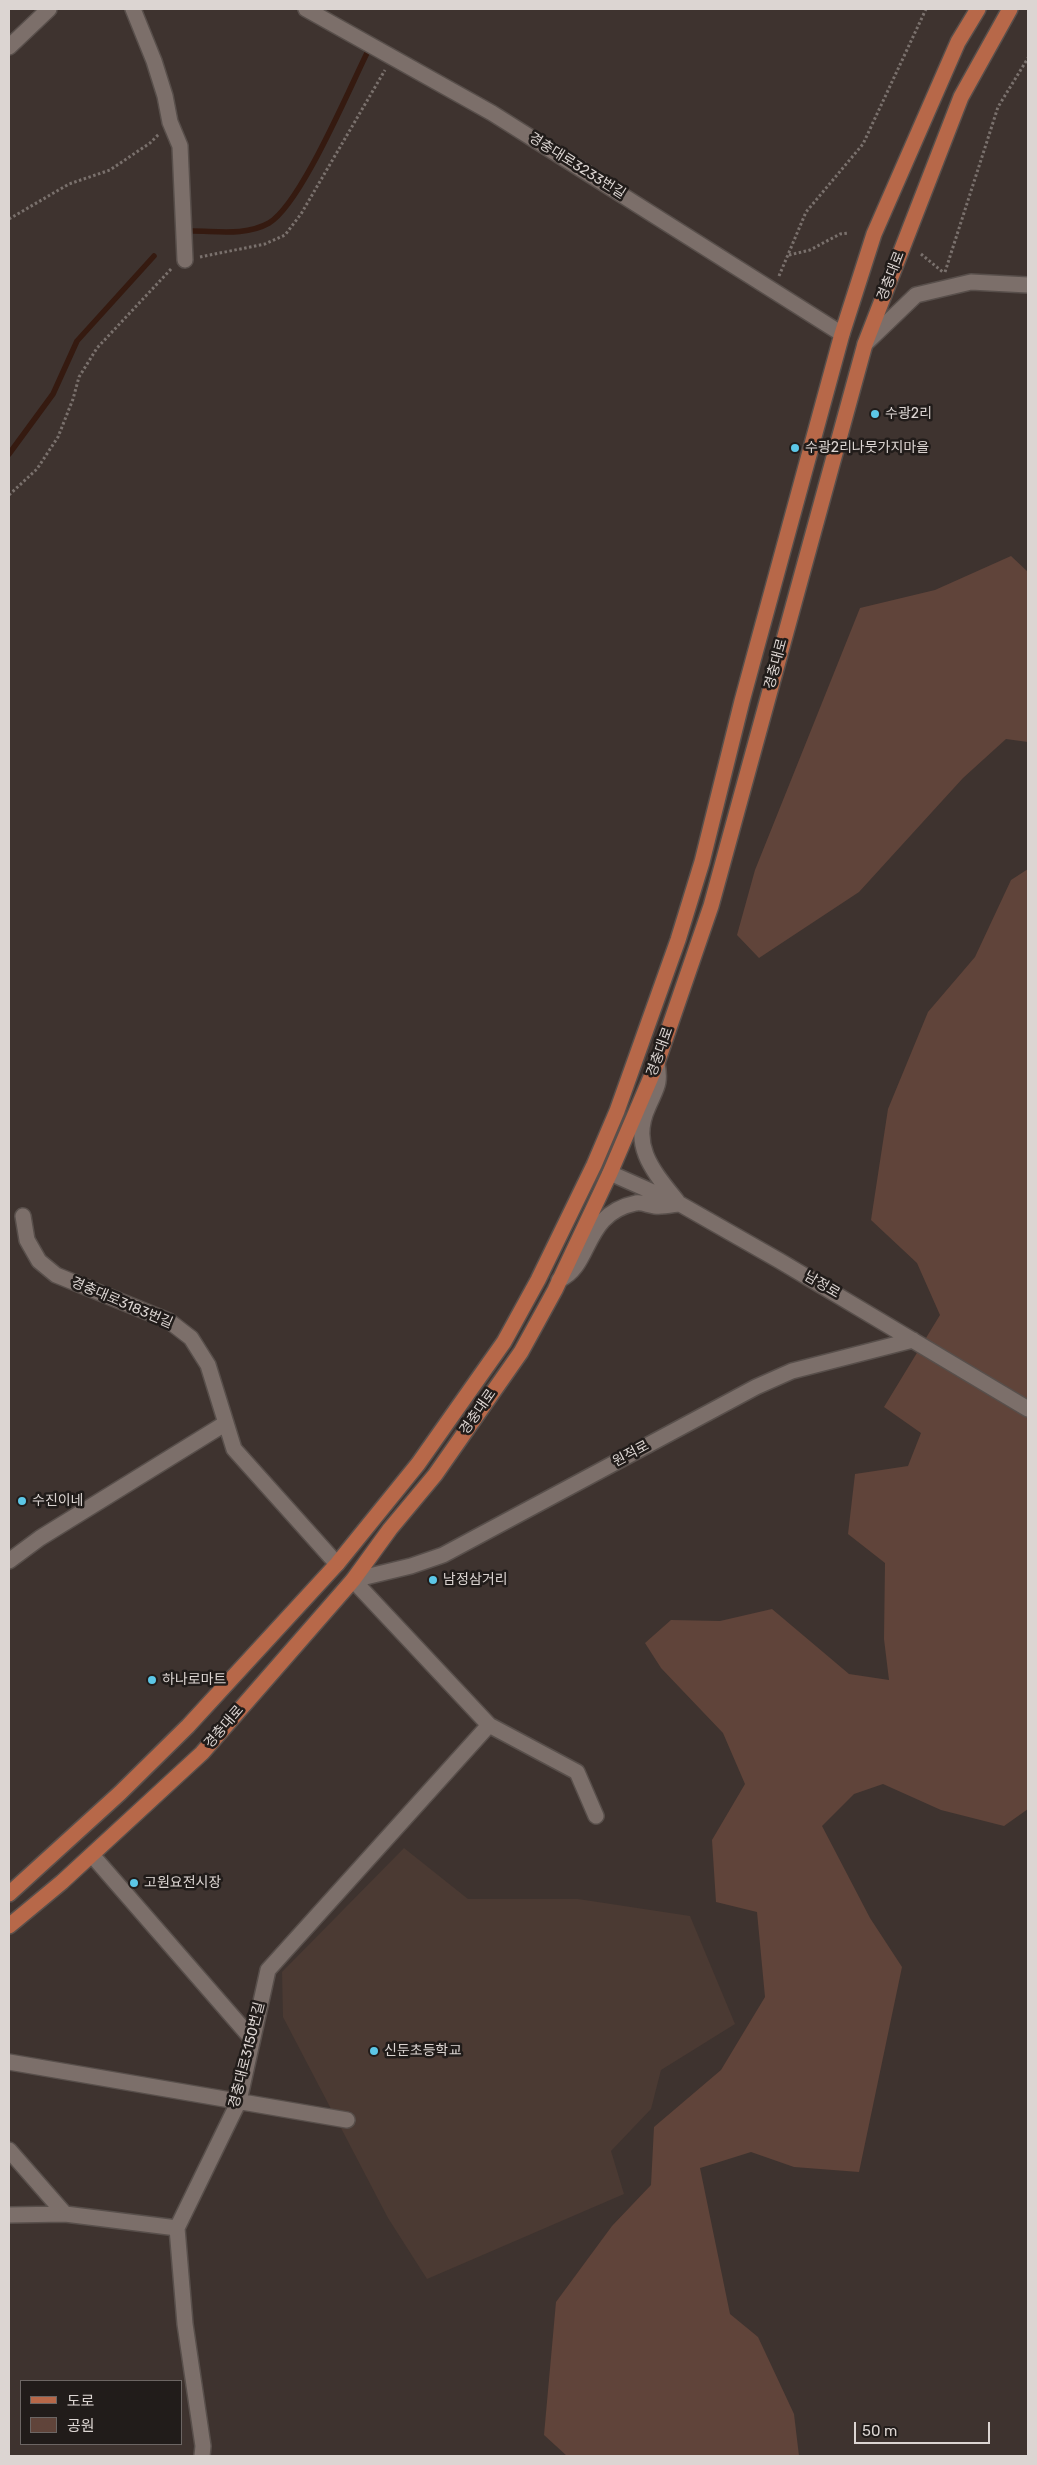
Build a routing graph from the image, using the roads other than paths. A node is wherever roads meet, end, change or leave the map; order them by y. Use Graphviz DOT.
graph roads {
  1 [pos="49,9"];
  2 [pos="133,9"];
  3 [pos="306,9"];
  4 [pos="978,9"];
  5 [pos="1010,9"];
  6 [pos="9,47"];
  7 [pos="185,260"];
  8 [pos="1028,285"];
  9 [pos="842,334"];
  10 [pos="865,344"];
  11 [pos="657,1063"];
  12 [pos="594,1165"];
  13 [pos="610,1173"];
  14 [pos="680,1204"];
  15 [pos="22,1216"];
  16 [pos="560,1280"];
  17 [pos="913,1340"];
  18 [pos="1022,1401"];
  19 [pos="1028,1409"];
  20 [pos="226,1422"];
  21 [pos="9,1561"];
  22 [pos="337,1564"];
  23 [pos="353,1580"];
  24 [pos="489,1725"];
  25 [pos="596,1816"];
  26 [pos="92,1855"];
  27 [pos="9,1894"];
  28 [pos="9,1926"];
  29 [pos="252,2039"];
  30 [pos="9,2062"];
  31 [pos="239,2101"];
  32 [pos="346,2120"];
  33 [pos="9,2150"];
  34 [pos="65,2214"];
  35 [pos="9,2216"];
  36 [pos="177,2228"];
  37 [pos="202,2456"];
  1 -- 6 [label="street"];
  2 -- 7 [label="street"];
  3 -- 9 [label="street, 경충대로3233번길"];
  4 -- 9 [label="main road, 경충대로"];
  5 -- 10 [label="main road, 경충대로"];
  8 -- 10 [label="street"];
  9 -- 10 [label="main road"];
  9 -- 12 [label="main road, 경충대로"];
  10 -- 11 [label="main road, 경충대로"];
  11 -- 13 [label="main road, 경충대로"];
  11 -- 14 [label="street"];
  12 -- 13 [label="main road"];
  12 -- 22 [label="main road, 경충대로"];
  13 -- 14 [label="street, 남정로"];
  13 -- 16 [label="main road, 경충대로"];
  14 -- 16 [label="street"];
  14 -- 17 [label="street, 남정로"];
  15 -- 20 [label="street, 경충대로3183번길"];
  16 -- 23 [label="main road, 경충대로"];
  17 -- 18 [label="street, 남정로"];
  17 -- 23 [label="street, 원적로"];
  18 -- 19 [label="street, 남정로"];
  20 -- 21 [label="street"];
  20 -- 22 [label="street, 경충대로3183번길"];
  22 -- 23 [label="main road"];
  22 -- 27 [label="main road, 경충대로"];
  23 -- 24 [label="street"];
  23 -- 26 [label="main road, 경충대로"];
  24 -- 25 [label="street"];
  24 -- 29 [label="street, 경충대로3150번길"];
  26 -- 28 [label="main road, 경충대로"];
  26 -- 29 [label="street"];
  29 -- 31 [label="street, 경충대로3150번길"];
  30 -- 31 [label="street"];
  31 -- 32 [label="street"];
  31 -- 36 [label="street, 경충대로3150번길"];
  33 -- 34 [label="street"];
  34 -- 35 [label="street"];
  34 -- 36 [label="street"];
  36 -- 37 [label="street"];
}
